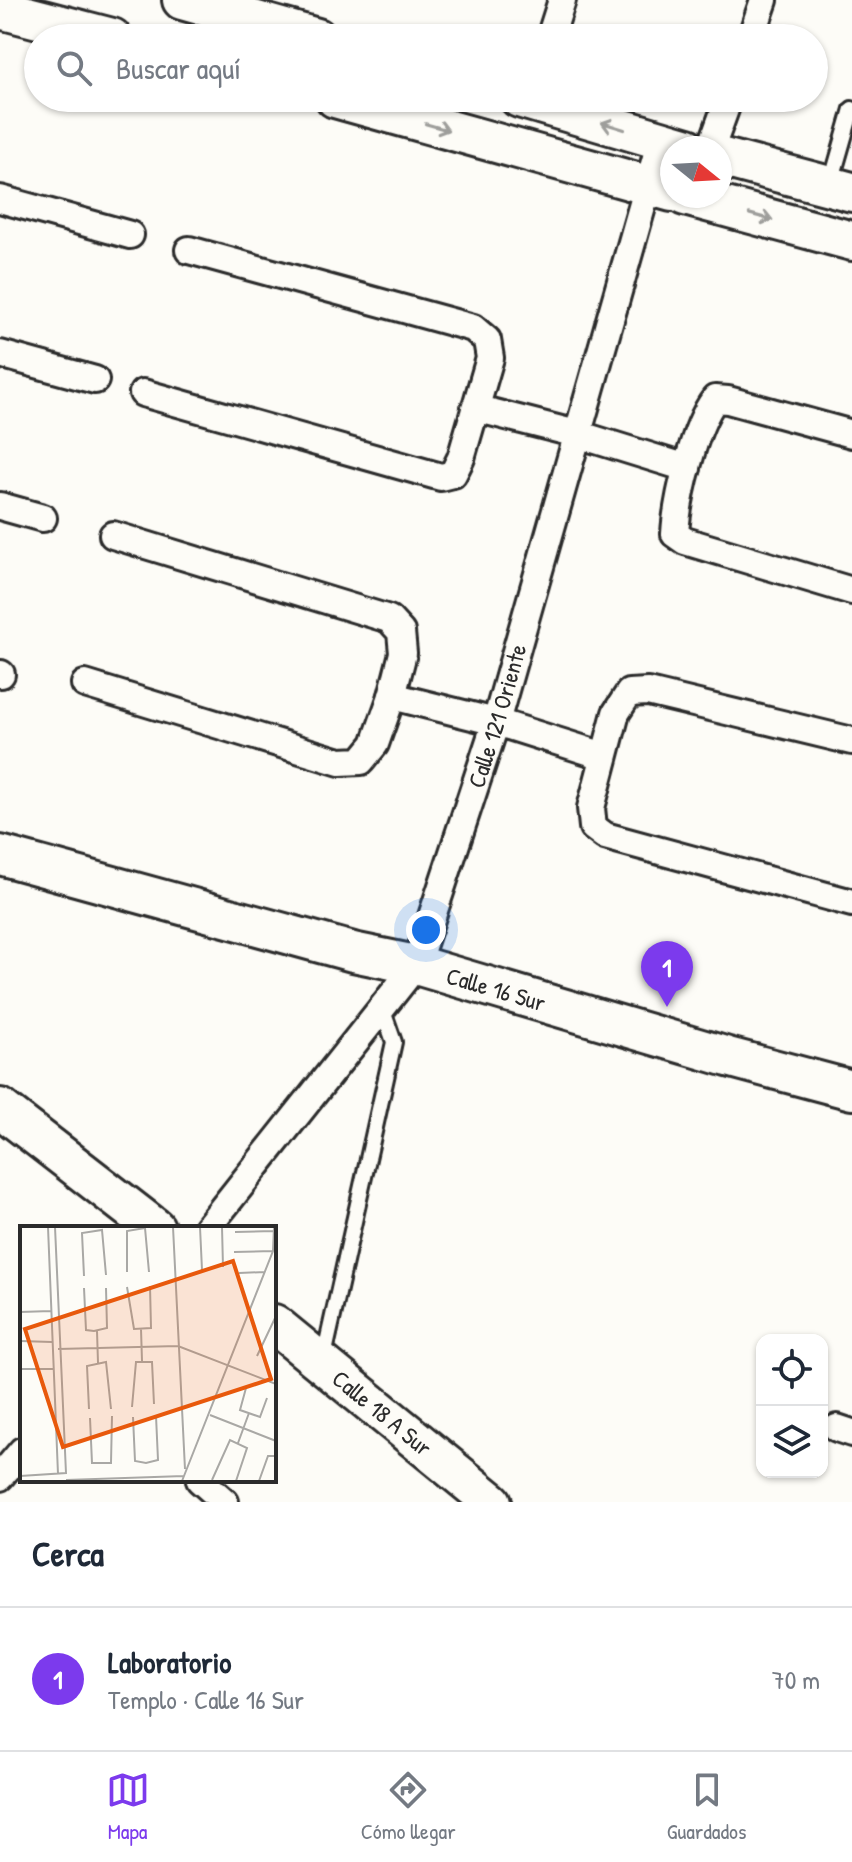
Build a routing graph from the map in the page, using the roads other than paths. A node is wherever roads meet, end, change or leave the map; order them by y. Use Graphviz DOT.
graph roads {
  1 [pos="182,0"];
  2 [pos="562,0"];
  3 [pos="764,0"];
  4 [pos="0,9"];
  5 [pos="58,24"];
  6 [pos="267,24"];
  7 [pos="554,24"];
  8 [pos="756,24"];
  9 [pos="852,109"];
  10 [pos="385,112"];
  11 [pos="569,112"];
  12 [pos="724,112"];
  13 [pos="715,136"];
  14 [pos="660,139"];
  15 [pos="732,160"];
  16 [pos="660,189"];
  17 [pos="841,189"];
  18 [pos="0,199"];
  19 [pos="730,208"];
  20 [pos="130,235"];
  21 [pos="852,241"];
  22 [pos="189,250"];
  23 [pos="0,354"];
  24 [pos="95,380"];
  25 [pos="143,393"];
  26 [pos="475,408"];
  27 [pos="577,434"];
  28 [pos="852,434"];
  29 [pos="687,468"];
  30 [pos="0,506"];
  31 [pos="43,518"];
  32 [pos="113,535"];
  33 [pos="852,591"];
  34 [pos="85,684"];
  35 [pos="392,696"];
  36 [pos="496,722"];
  37 [pos="852,741"];
  38 [pos="604,756"];
  39 [pos="0,855"];
  40 [pos="852,903"];
  41 [pos="416,965"];
  42 [pos="382,1008"];
  43 [pos="852,1090"];
  44 [pos="0,1108"];
  45 [pos="152,1226"];
  46 [pos="209,1226"];
  47 [pos="276,1326"];
  48 [pos="323,1364"];
  49 [pos="20,1453"];
  50 [pos="0,1477"];
  51 [pos="202,1482"];
  52 [pos="225,1502"];
  53 [pos="492,1502"];
  1 -- 6 [label="street"];
  2 -- 7 [label="street"];
  3 -- 8 [label="street"];
  4 -- 5 [label="street"];
  9 -- 17 [label="lane"];
  10 -- 16 [label="street, one-way"];
  14 -- 11 [label="street, one-way"];
  12 -- 13 [label="street"];
  15 -- 17 [label="street"];
  16 -- 27 [label="street, Calle 121 Oriente"];
  18 -- 20 [label="street"];
  19 -- 21 [label="street, one-way"];
  22 -- 26 [label="street"];
  23 -- 24 [label="street"];
  25 -- 26 [label="street"];
  26 -- 27 [label="street"];
  27 -- 29 [label="street"];
  27 -- 36 [label="street, Calle 121 Oriente"];
  28 -- 29 [label="street"];
  29 -- 33 [label="street"];
  30 -- 31 [label="street"];
  32 -- 35 [label="street"];
  34 -- 35 [label="street"];
  35 -- 36 [label="street"];
  36 -- 38 [label="street"];
  36 -- 41 [label="street, Calle 121 Oriente"];
  37 -- 38 [label="street"];
  38 -- 40 [label="street"];
  39 -- 41 [label="street, Calle 16 Sur"];
  41 -- 42 [label="street, Calle 121 Oriente"];
  41 -- 43 [label="street, Calle 16 Sur"];
  42 -- 46 [label="street, Calle 121 Oriente"];
  42 -- 48 [label="lane"];
  44 -- 45 [label="street"];
  47 -- 48 [label="street, Calle 18 A Sur"];
  48 -- 53 [label="street, Calle 18 A Sur"];
  49 -- 50 [label="street"];
  51 -- 52 [label="street"];
}
